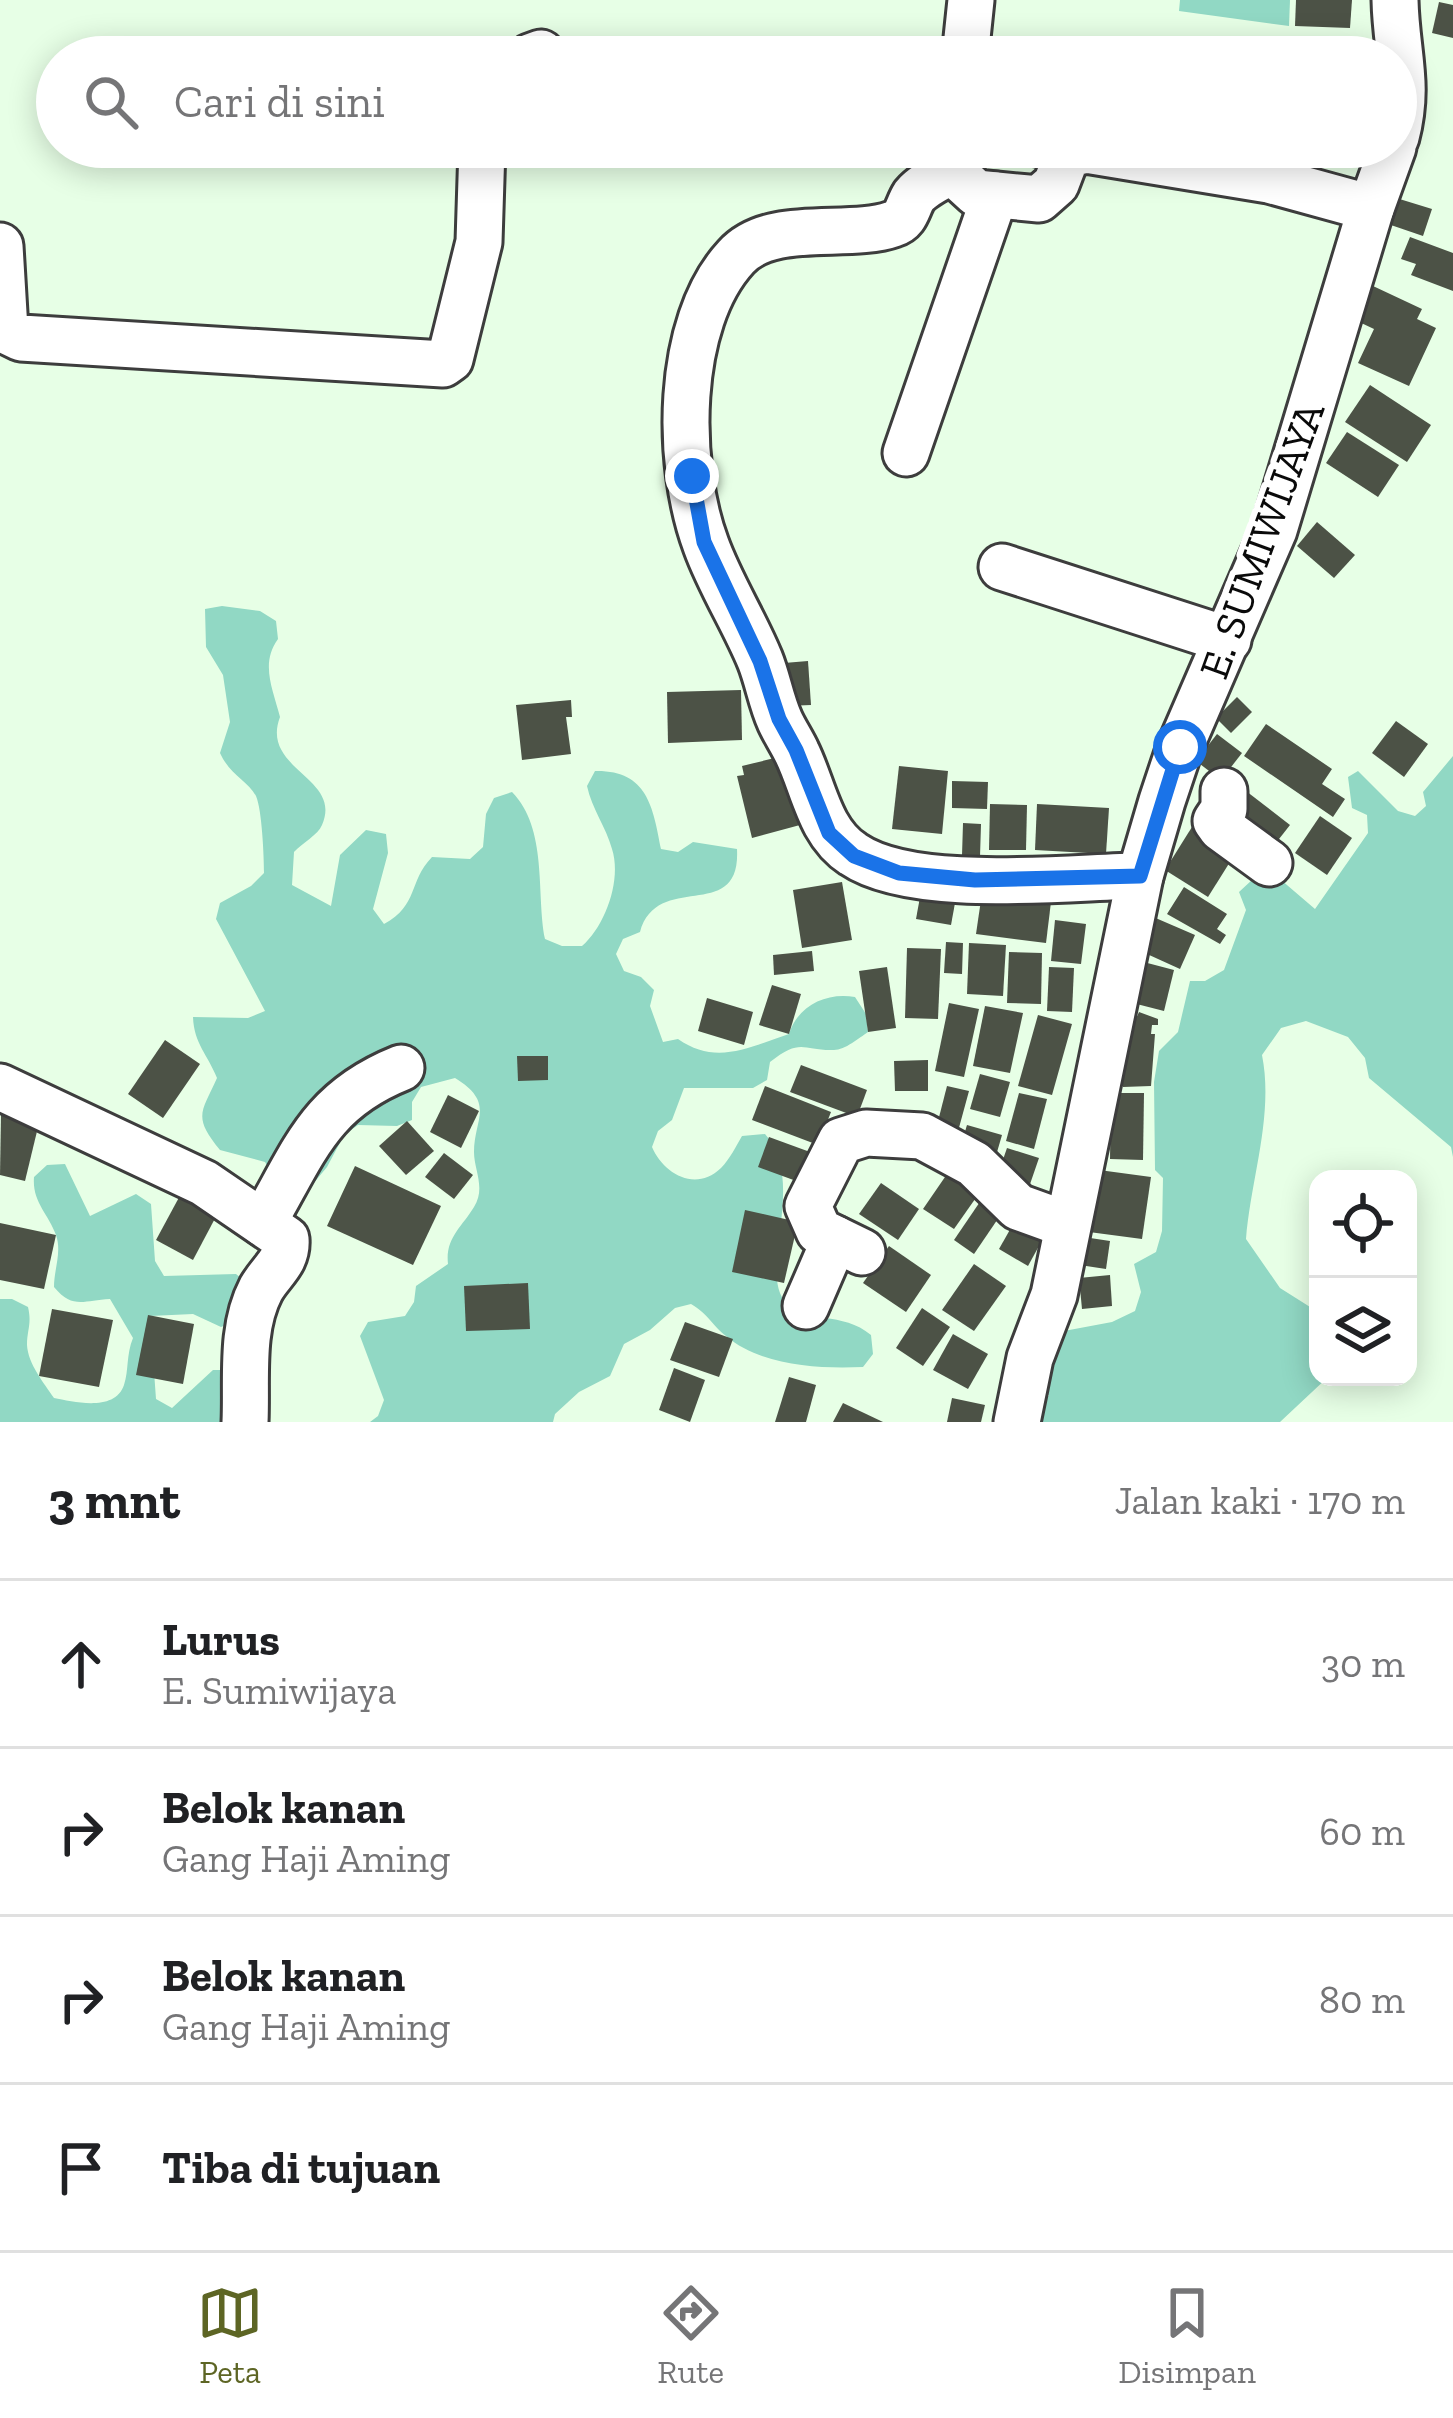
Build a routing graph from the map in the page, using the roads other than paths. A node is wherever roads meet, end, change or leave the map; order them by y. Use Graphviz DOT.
graph roads {
  1 [pos="971,0"];
  2 [pos="1395,0"];
  3 [pos="967,36"];
  4 [pos="1397,36"];
  5 [pos="481,168"];
  6 [pos="943,168"];
  7 [pos="958,168"];
  8 [pos="1062,168"];
  9 [pos="1193,168"];
  10 [pos="1386,168"];
  11 [pos="995,195"];
  12 [pos="1371,208"];
  13 [pos="0,245"];
  14 [pos="906,453"];
  15 [pos="1002,567"];
  16 [pos="1228,640"];
  17 [pos="1180,747"];
  18 [pos="1269,863"];
  19 [pos="1140,876"];
  20 [pos="401,1068"];
  21 [pos="0,1087"];
  22 [pos="1065,1224"];
  23 [pos="291,1244"];
  24 [pos="806,1306"];
  25 [pos="245,1422"];
  26 [pos="1017,1422"];
  1 -- 3 [label="street"];
  2 -- 4 [label="street"];
  5 -- 13 [label="street"];
  6 -- 19 [label="street"];
  7 -- 11 [label="street"];
  8 -- 11 [label="street"];
  9 -- 12 [label="street"];
  10 -- 12 [label="street, E. SUMIWIJAYA"];
  11 -- 14 [label="street"];
  12 -- 16 [label="street, E. SUMIWIJAYA"];
  15 -- 16 [label="street"];
  16 -- 17 [label="street, E. SUMIWIJAYA"];
  17 -- 18 [label="street"];
  17 -- 19 [label="street, E. SUMIWIJAYA"];
  19 -- 22 [label="street, E. SUMIWIJAYA"];
  20 -- 23 [label="street"];
  21 -- 23 [label="street"];
  22 -- 24 [label="street"];
  22 -- 26 [label="street, E. SUMIWIJAYA"];
  23 -- 25 [label="street"];
}
